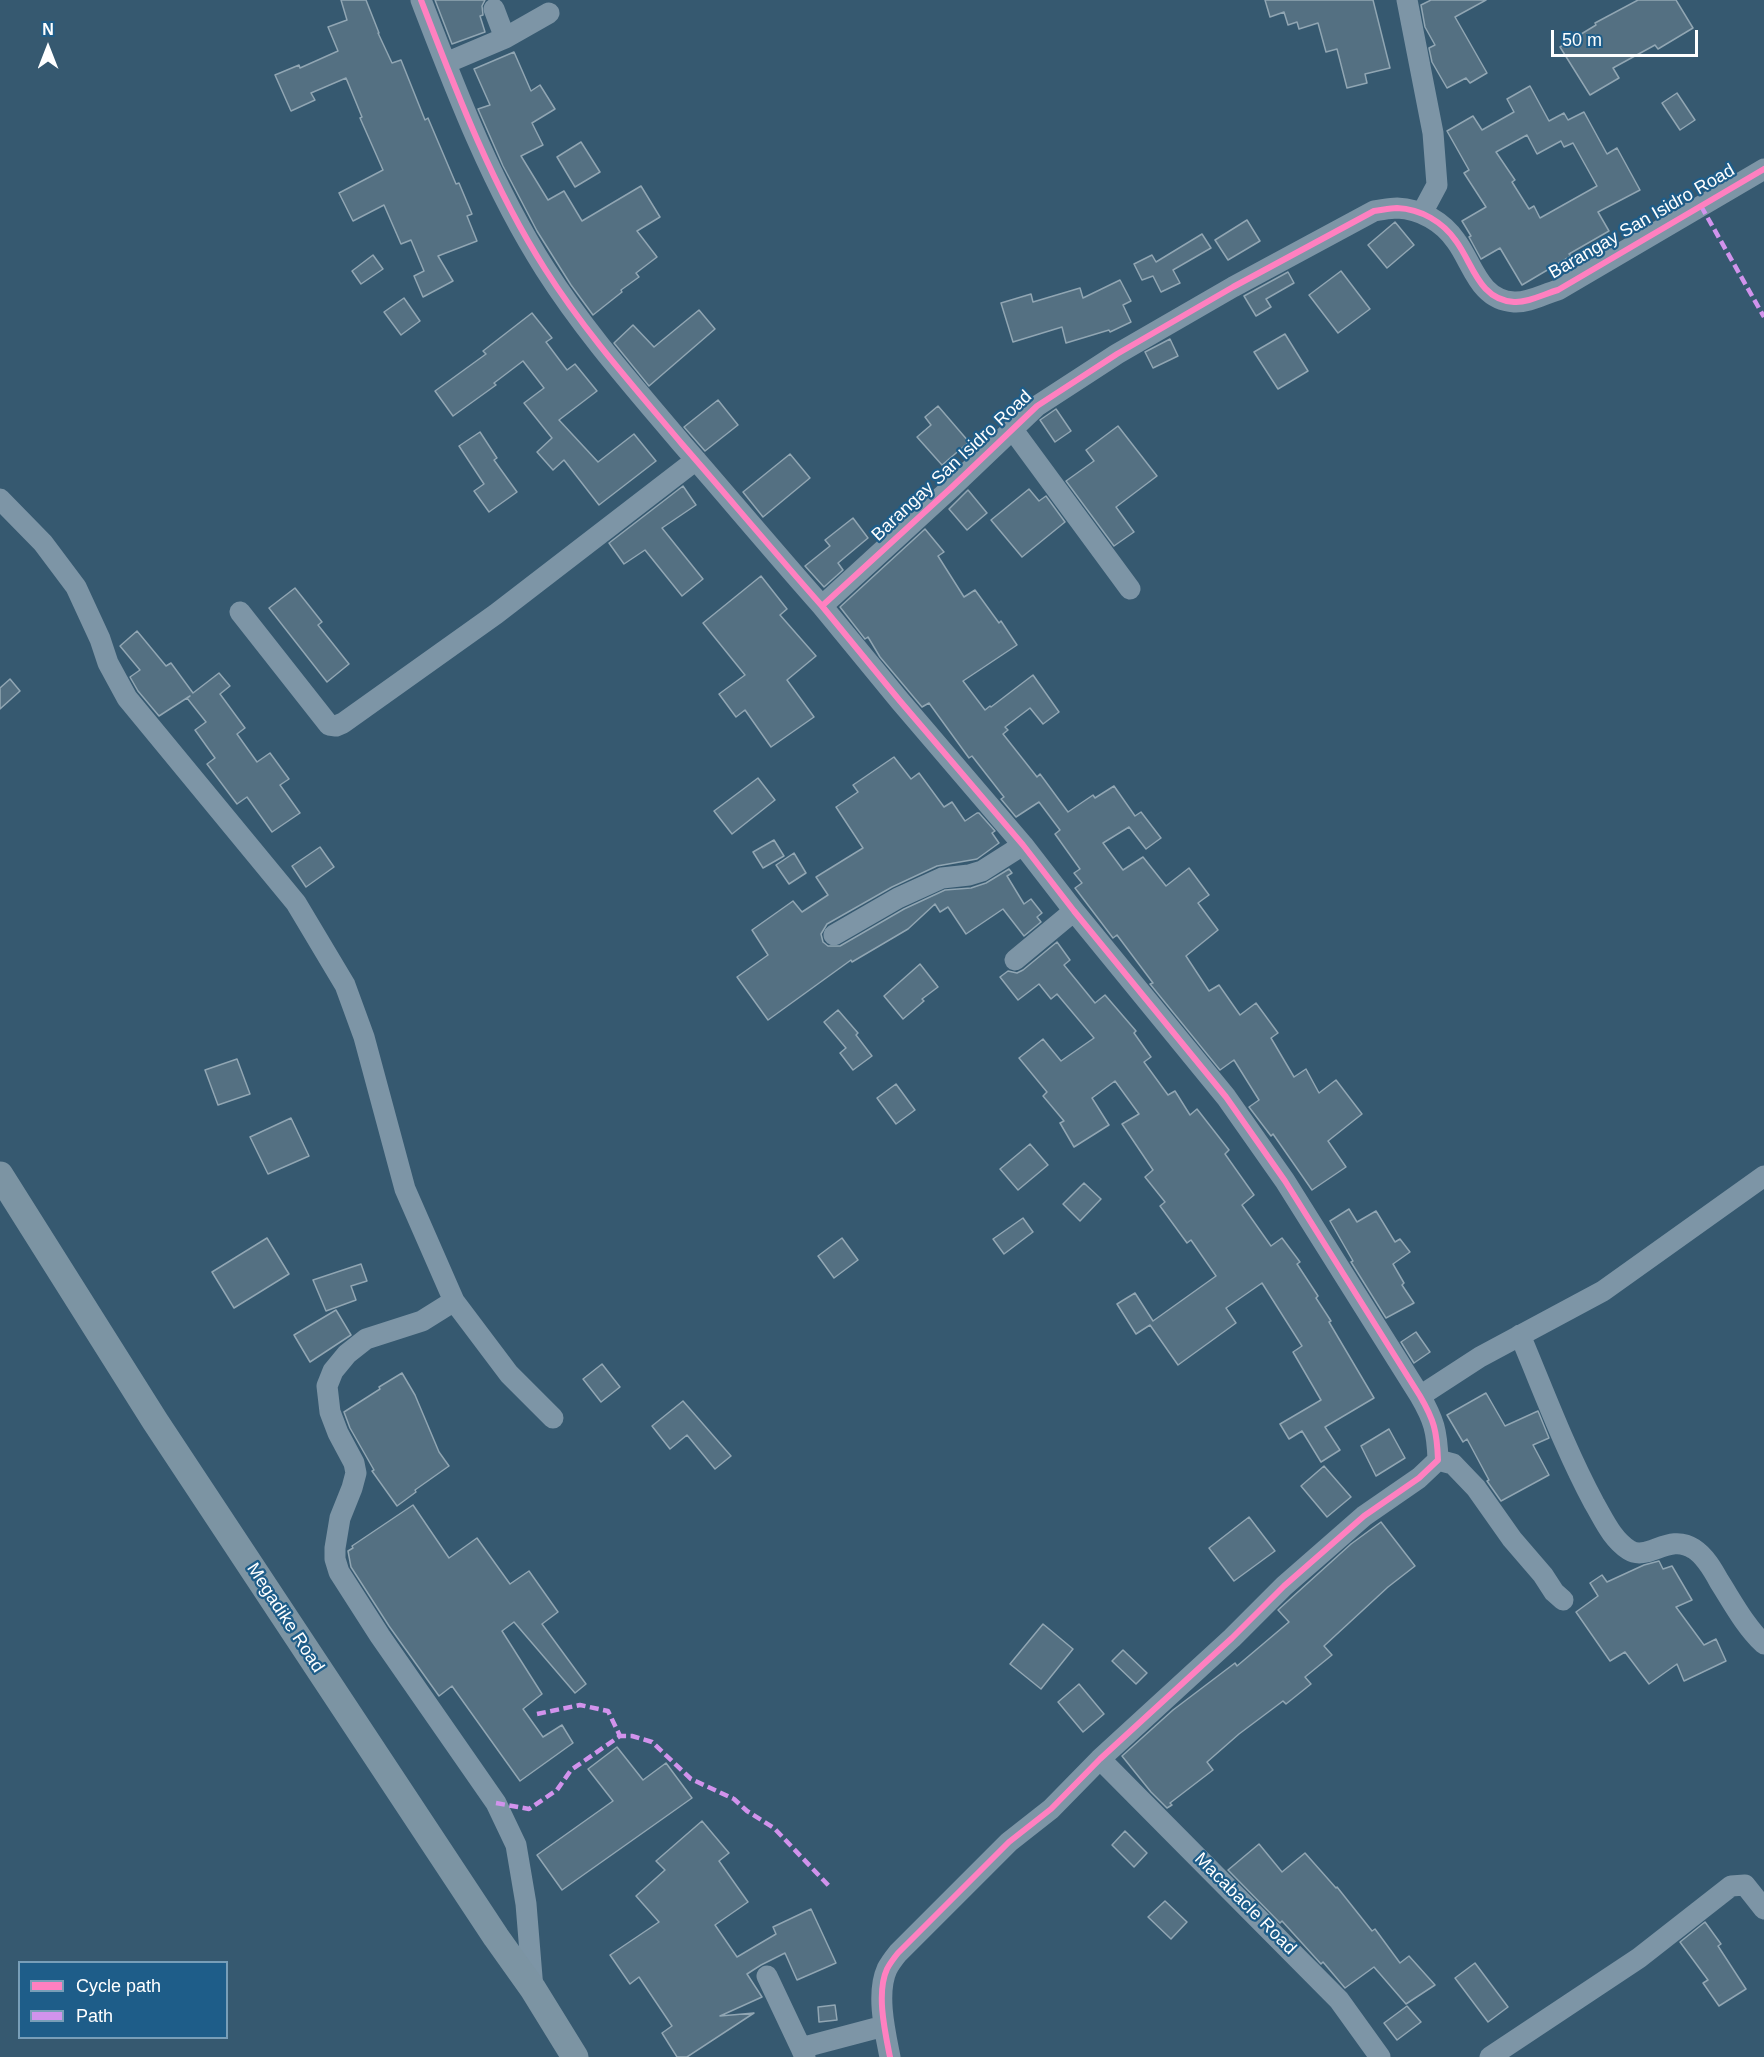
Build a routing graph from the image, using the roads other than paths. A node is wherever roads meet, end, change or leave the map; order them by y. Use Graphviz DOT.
graph roads {
  1 [pos="421,0"];
  2 [pos="1407,0"];
  3 [pos="494,9"];
  4 [pos="549,13"];
  5 [pos="506,38"];
  6 [pos="446,63"];
  7 [pos="1764,169"];
  8 [pos="1422,213"];
  9 [pos="1013,430"];
  10 [pos="696,460"];
  11 [pos="0,499"];
  12 [pos="1130,589"];
  13 [pos="822,606"];
  14 [pos="240,612"];
  15 [pos="1023,845"];
  16 [pos="1074,911"];
  17 [pos="834,935"];
  18 [pos="1015,960"];
  19 [pos="0,1175"];
  20 [pos="1764,1176"];
  21 [pos="454,1301"];
  22 [pos="1520,1335"];
  23 [pos="1420,1396"];
  24 [pos="553,1418"];
  25 [pos="1438,1460"];
  26 [pos="1563,1600"];
  27 [pos="1764,1644"];
  28 [pos="1100,1759"];
  29 [pos="1764,1909"];
  30 [pos="767,1976"];
  31 [pos="533,1989"];
  32 [pos="884,2026"];
  33 [pos="803,2052"];
  34 [pos="575,2057"];
  35 [pos="890,2057"];
  36 [pos="1380,2057"];
  37 [pos="1490,2057"];
  1 -- 6 [label="street"];
  2 -- 8 [label="street"];
  3 -- 5 [label="street"];
  4 -- 5 [label="street"];
  5 -- 6 [label="street"];
  6 -- 10 [label="street"];
  7 -- 8 [label="street, Barangay San Isidro Road"];
  8 -- 9 [label="street, Barangay San Isidro Road"];
  9 -- 12 [label="street"];
  9 -- 13 [label="street, Barangay San Isidro Road"];
  10 -- 13 [label="street"];
  10 -- 14 [label="street"];
  11 -- 21 [label="street"];
  13 -- 15 [label="street"];
  15 -- 16 [label="street"];
  15 -- 17 [label="street"];
  16 -- 18 [label="street"];
  16 -- 23 [label="street"];
  19 -- 31 [label="main road, Megadike Road"];
  20 -- 22 [label="street"];
  21 -- 24 [label="street"];
  21 -- 31 [label="street"];
  22 -- 23 [label="street"];
  22 -- 27 [label="street"];
  23 -- 25 [label="street"];
  25 -- 26 [label="street"];
  25 -- 28 [label="street"];
  28 -- 32 [label="street"];
  28 -- 36 [label="street, Macabacle Road"];
  29 -- 37 [label="street"];
  30 -- 33 [label="street"];
  31 -- 34 [label="main road, Megadike Road"];
  32 -- 33 [label="street"];
  32 -- 35 [label="street"];
}
